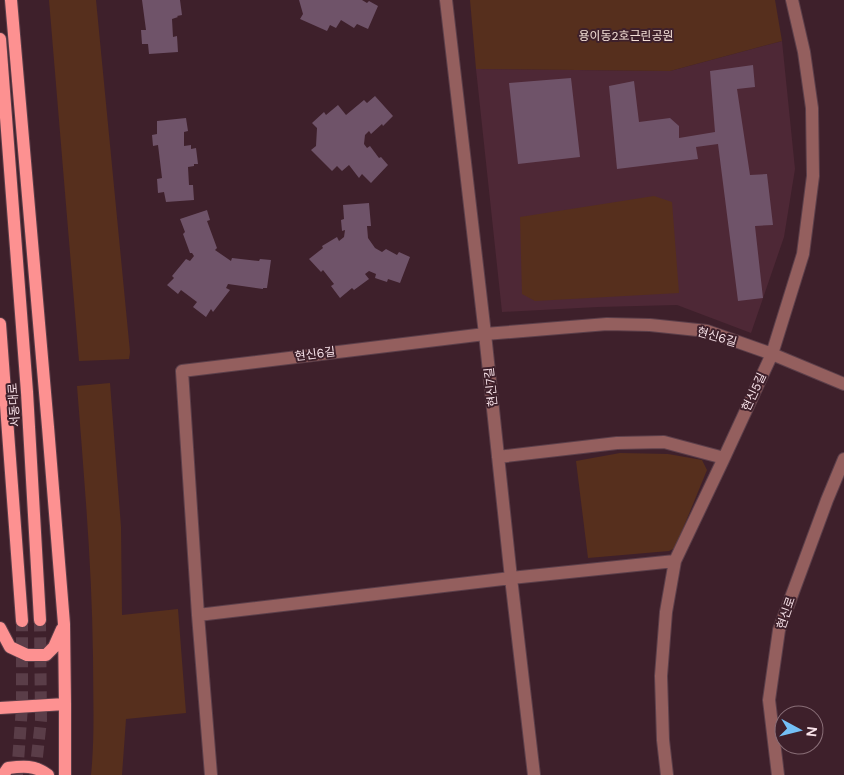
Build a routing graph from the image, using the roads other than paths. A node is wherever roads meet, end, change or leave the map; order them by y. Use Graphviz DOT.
graph roads {
  1 [pos="11,0"];
  2 [pos="446,0"];
  3 [pos="792,0"];
  4 [pos="0,39"];
  5 [pos="0,324"];
  6 [pos="485,334"];
  7 [pos="772,354"];
  8 [pos="844,384"];
  9 [pos="498,457"];
  10 [pos="724,458"];
  11 [pos="844,460"];
  12 [pos="675,561"];
  13 [pos="511,578"];
  14 [pos="198,615"];
  15 [pos="22,620"];
  16 [pos="40,620"];
  17 [pos="64,624"];
  18 [pos="0,628"];
  19 [pos="66,704"];
  20 [pos="0,708"];
  21 [pos="3,775"];
  22 [pos="48,775"];
  23 [pos="65,775"];
  24 [pos="211,775"];
  25 [pos="534,775"];
  26 [pos="667,775"];
  27 [pos="778,775"];
  1 -- 17 [label="main road"];
  2 -- 6 [label="street, 현신7길"];
  3 -- 7 [label="street, 현신5길"];
  4 -- 16 [label="main road, 서동대로"];
  5 -- 15 [label="main road, 서동대로"];
  6 -- 7 [label="street, 현신6길"];
  6 -- 9 [label="street, 현신7길"];
  6 -- 14 [label="street, 현신6길"];
  7 -- 8 [label="street, 현신6길"];
  7 -- 10 [label="street, 현신5길"];
  9 -- 10 [label="street"];
  9 -- 13 [label="street, 현신7길"];
  10 -- 12 [label="street, 현신5길"];
  11 -- 27 [label="street, 현신로"];
  12 -- 13 [label="street"];
  12 -- 26 [label="street, 현신5길"];
  13 -- 14 [label="street"];
  13 -- 25 [label="street, 현신7길"];
  14 -- 24 [label="street, 현신6길"];
  17 -- 18 [label="main road"];
  17 -- 19 [label="main road"];
  19 -- 20 [label="main road"];
  19 -- 23 [label="main road"];
  21 -- 22 [label="main road"];
}
